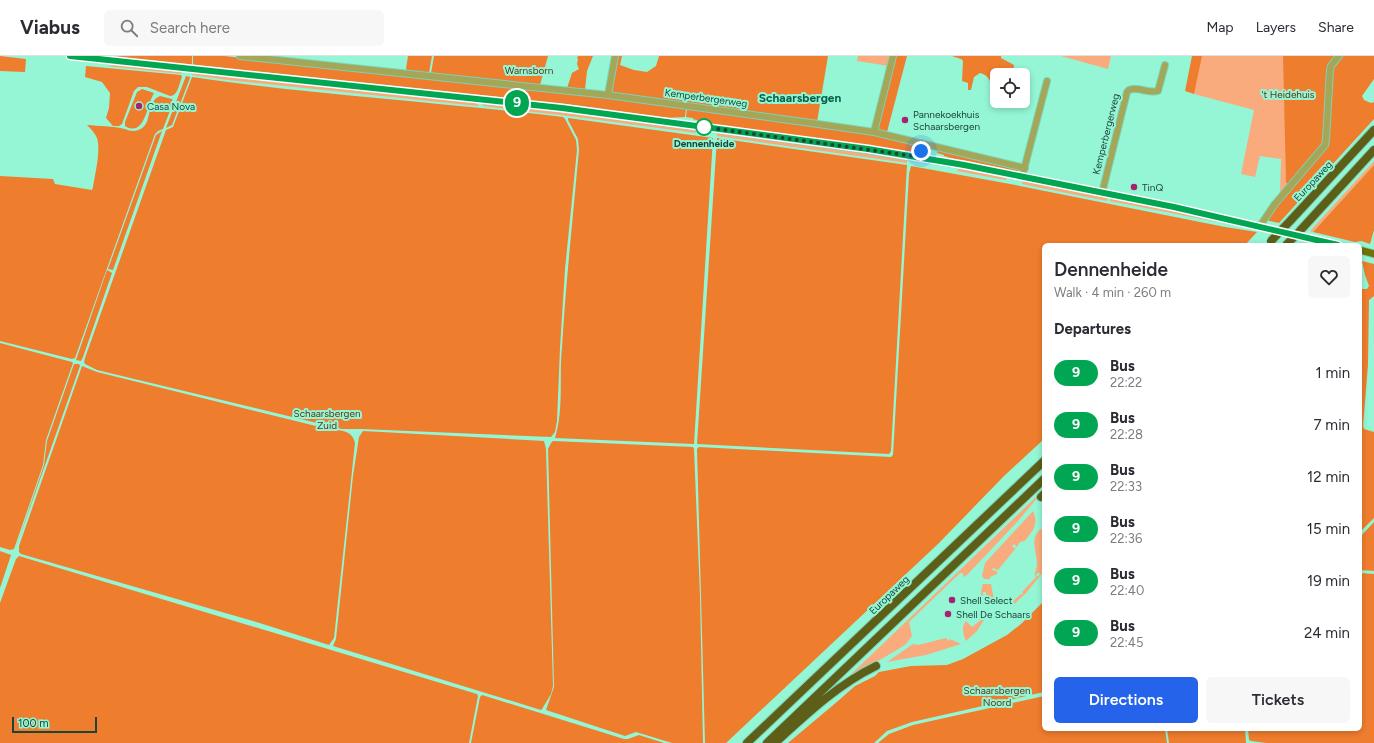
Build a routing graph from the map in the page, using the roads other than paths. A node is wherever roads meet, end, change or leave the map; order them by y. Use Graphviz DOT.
graph roads {
  1 [pos="70,56"];
  2 [pos="240,56"];
  3 [pos="615,56"];
  4 [pos="893,56"];
  5 [pos="1339,56"];
  6 [pos="1165,65"];
  7 [pos="1047,82"];
  8 [pos="608,95"];
  9 [pos="1374,130"];
  10 [pos="874,132"];
  11 [pos="922,143"];
  12 [pos="1374,150"];
  13 [pos="920,157"];
  14 [pos="1025,168"];
  15 [pos="1022,177"];
  16 [pos="1102,193"];
  17 [pos="1260,226"];
  18 [pos="1269,243"];
  19 [pos="1288,243"];
  20 [pos="1330,243"];
  21 [pos="1362,251"];
  22 [pos="1374,254"];
  23 [pos="1042,463"];
  24 [pos="1042,481"];
  25 [pos="876,666"];
  26 [pos="747,743"];
  27 [pos="767,743"];
  28 [pos="775,743"];
  1 -- 13 [label="main road"];
  2 -- 8 [label="street, Kemperbergerweg"];
  3 -- 8 [label="street"];
  4 -- 10 [label="street"];
  5 -- 17 [label="street"];
  6 -- 16 [label="street, Kemperbergerweg"];
  7 -- 14 [label="street"];
  8 -- 10 [label="street, Kemperbergerweg"];
  9 -- 18 [label="highway, Europaweg, bridge"];
  10 -- 11 [label="street, Kemperbergerweg"];
  11 -- 13 [label="street"];
  11 -- 14 [label="street, Kemperbergerweg"];
  12 -- 19 [label="highway, bridge"];
  13 -- 15 [label="main road"];
  14 -- 15 [label="street"];
  15 -- 16 [label="main road"];
  16 -- 17 [label="main road"];
  17 -- 20 [label="main road"];
  21 -- 22 [label="main road"];
  23 -- 26 [label="highway, Europaweg"];
  24 -- 27 [label="highway"];
  25 -- 28 [label="highway"];
}
